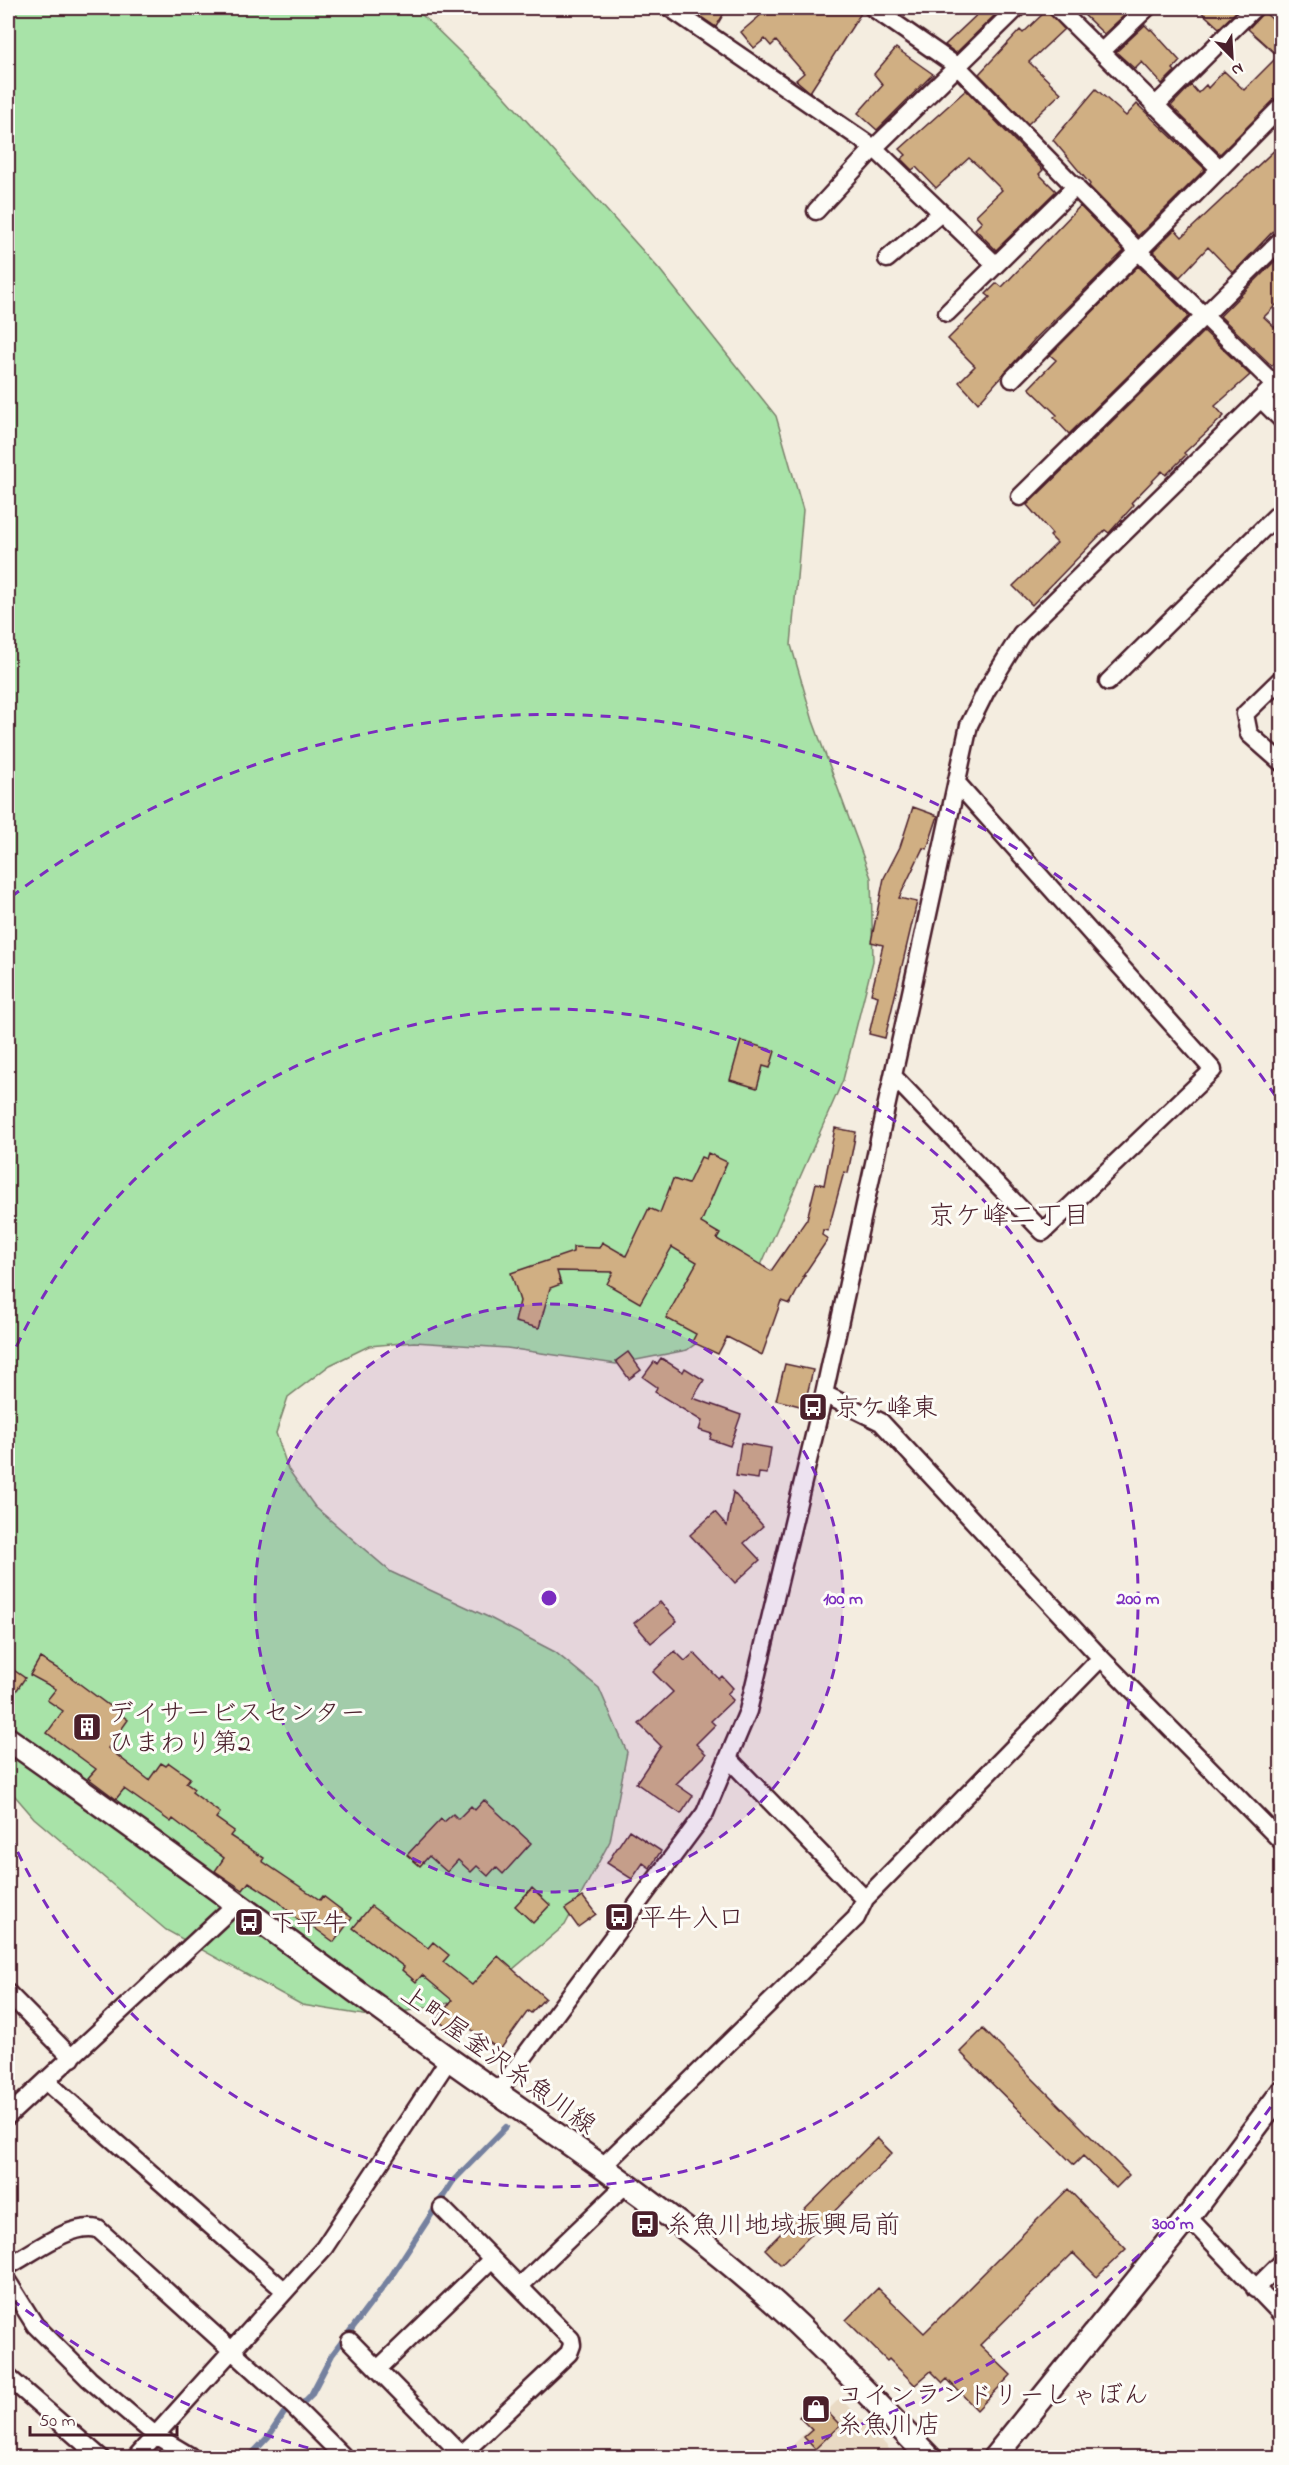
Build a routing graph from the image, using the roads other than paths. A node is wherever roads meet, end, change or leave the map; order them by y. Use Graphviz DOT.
graph roads {
  1 [pos="873,8"];
  2 [pos="1017,8"];
  3 [pos="1057,8"];
  4 [pos="1147,8"];
  5 [pos="1254,8"];
  6 [pos="674,9"];
  7 [pos="1101,52"];
  8 [pos="958,67"];
  9 [pos="1155,105"];
  10 [pos="1281,106"];
  11 [pos="874,148"];
  12 [pos="1219,168"];
  13 [pos="1076,186"];
  14 [pos="816,211"];
  15 [pos="941,213"];
  16 [pos="1281,239"];
  17 [pos="1138,251"];
  18 [pos="887,259"];
  19 [pos="996,265"];
  20 [pos="947,313"];
  21 [pos="1205,316"];
  22 [pos="1012,379"];
  23 [pos="1278,382"];
  24 [pos="1262,399"];
  25 [pos="1281,420"];
  26 [pos="1020,497"];
  27 [pos="1281,510"];
  28 [pos="1281,678"];
  29 [pos="1108,682"];
  30 [pos="1281,763"];
  31 [pos="957,783"];
  32 [pos="892,1076"];
  33 [pos="824,1394"];
  34 [pos="1101,1658"];
  35 [pos="8,1739"];
  36 [pos="728,1758"];
  37 [pos="1281,1842"];
  38 [pos="865,1899"];
  39 [pos="235,1905"];
  40 [pos="8,1993"];
  41 [pos="72,2058"];
  42 [pos="449,2059"];
  43 [pos="46,2081"];
  44 [pos="1281,2092"];
  45 [pos="497,2093"];
  46 [pos="8,2116"];
  47 [pos="602,2168"];
  48 [pos="625,2185"];
  49 [pos="442,2208"];
  50 [pos="1188,2217"];
  51 [pos="492,2259"];
  52 [pos="1281,2262"];
  53 [pos="8,2266"];
  54 [pos="8,2283"];
  55 [pos="520,2286"];
  56 [pos="1255,2289"];
  57 [pos="285,2291"];
  58 [pos="1281,2315"];
  59 [pos="350,2341"];
  60 [pos="230,2350"];
  61 [pos="378,2369"];
  62 [pos="8,2377"];
  63 [pos="154,2435"];
  64 [pos="190,2456"];
  65 [pos="464,2456"];
  66 [pos="101,2457"];
  67 [pos="135,2457"];
  68 [pos="345,2457"];
  69 [pos="930,2457"];
  70 [pos="994,2457"];
  1 -- 8 [label="street"];
  2 -- 8 [label="street"];
  3 -- 7 [label="street"];
  4 -- 7 [label="street"];
  5 -- 9 [label="street"];
  6 -- 11 [label="street"];
  7 -- 9 [label="street"];
  8 -- 11 [label="street"];
  8 -- 13 [label="street"];
  9 -- 12 [label="street"];
  10 -- 12 [label="street"];
  11 -- 14 [label="street"];
  11 -- 15 [label="street"];
  12 -- 17 [label="street"];
  13 -- 17 [label="street"];
  13 -- 19 [label="street"];
  15 -- 18 [label="street"];
  15 -- 19 [label="street"];
  16 -- 21 [label="street"];
  17 -- 21 [label="street"];
  17 -- 22 [label="street"];
  19 -- 20 [label="street"];
  21 -- 23 [label="street"];
  21 -- 26 [label="street"];
  23 -- 24 [label="street"];
  24 -- 25 [label="street"];
  24 -- 31 [label="street"];
  27 -- 29 [label="street"];
  28 -- 30 [label="street"];
  31 -- 32 [label="street"];
  31 -- 32 [label="street"];
  32 -- 33 [label="street"];
  33 -- 34 [label="street"];
  33 -- 36 [label="street"];
  34 -- 37 [label="street"];
  34 -- 38 [label="street"];
  35 -- 39 [label="main road, 上町屋釜沢糸魚川線"];
  36 -- 38 [label="street"];
  36 -- 45 [label="street"];
  38 -- 47 [label="street"];
  39 -- 41 [label="street"];
  39 -- 42 [label="main road, 上町屋釜沢糸魚川線"];
  40 -- 41 [label="street"];
  41 -- 43 [label="street"];
  42 -- 45 [label="main road, 上町屋釜沢糸魚川線"];
  42 -- 57 [label="street"];
  43 -- 46 [label="street"];
  43 -- 57 [label="street"];
  44 -- 50 [label="main road"];
  45 -- 47 [label="main road, 上町屋釜沢糸魚川線"];
  47 -- 48 [label="main road, 上町屋釜沢糸魚川線"];
  48 -- 55 [label="street"];
  48 -- 69 [label="main road, 上町屋釜沢糸魚川線"];
  49 -- 51 [label="street"];
  50 -- 56 [label="street"];
  50 -- 70 [label="main road"];
  51 -- 55 [label="street"];
  51 -- 61 [label="street"];
  52 -- 56 [label="street"];
  53 -- 60 [label="street"];
  54 -- 63 [label="street"];
  55 -- 65 [label="street"];
  56 -- 58 [label="street"];
  57 -- 60 [label="street"];
  59 -- 61 [label="street"];
  60 -- 63 [label="street"];
  60 -- 68 [label="street"];
  61 -- 65 [label="street"];
  62 -- 66 [label="street"];
  63 -- 64 [label="street"];
  63 -- 67 [label="street"];
}
